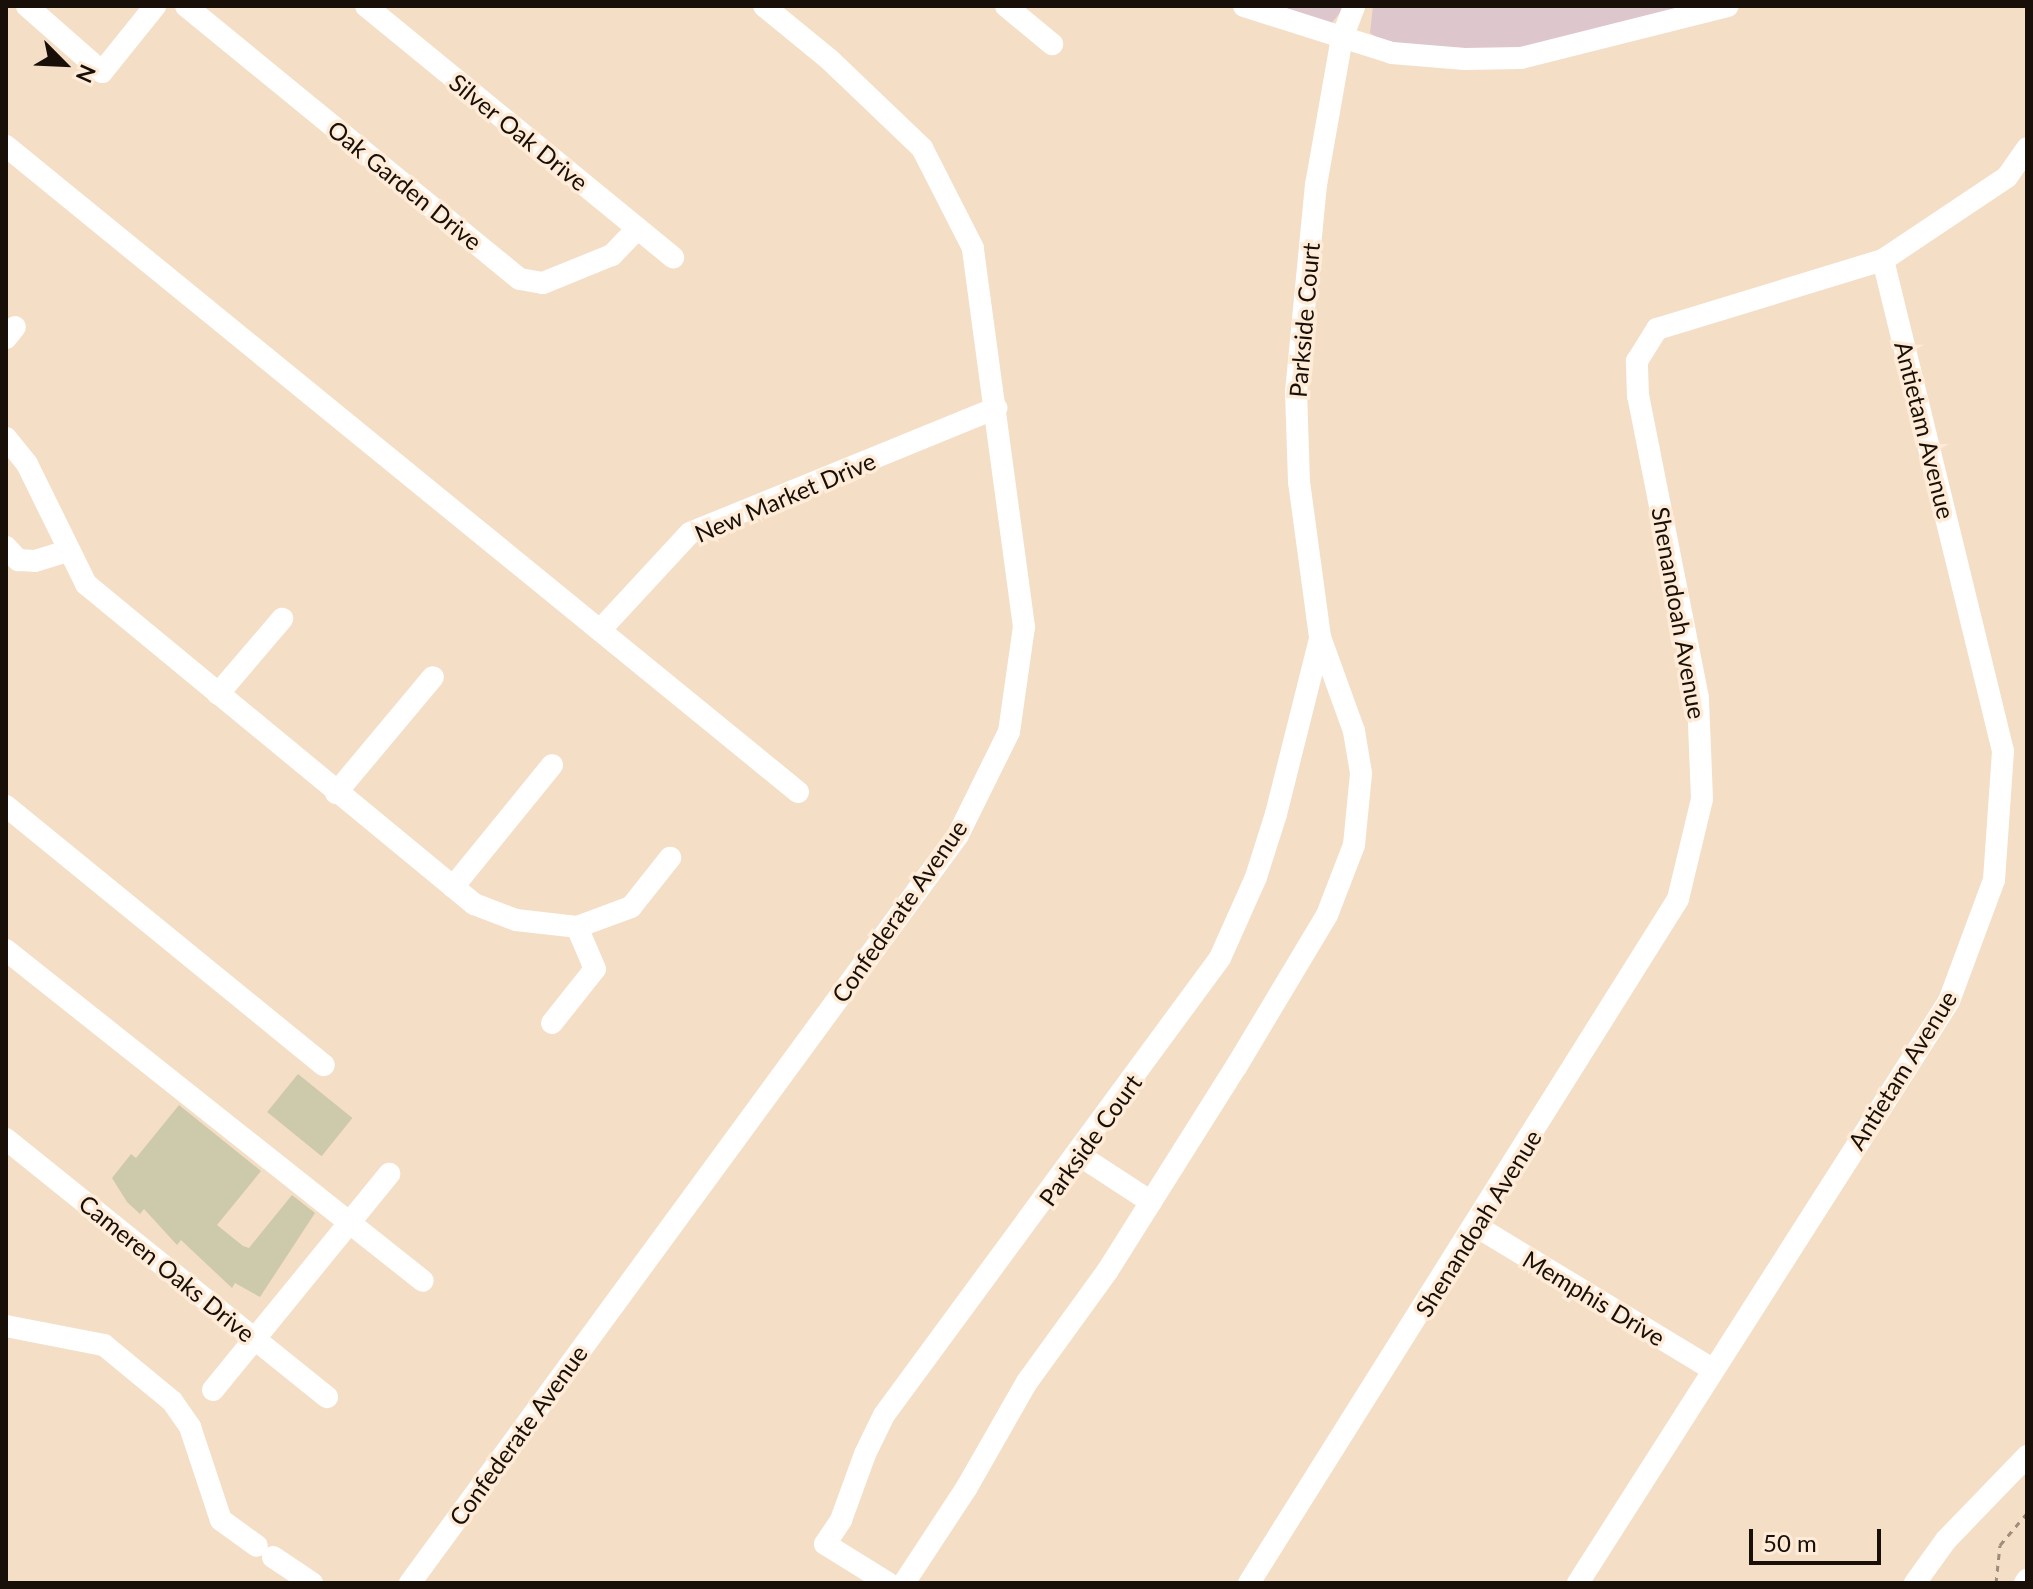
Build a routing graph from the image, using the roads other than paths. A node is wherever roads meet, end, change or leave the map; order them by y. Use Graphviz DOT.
graph roads {
  1 [pos="155,6"];
  2 [pos="186,6"];
  3 [pos="366,6"];
  4 [pos="764,6"];
  5 [pos="1006,6"];
  6 [pos="1244,6"];
  7 [pos="1354,6"];
  8 [pos="1728,6"];
  9 [pos="30,7"];
  10 [pos="1342,38"];
  11 [pos="1052,44"];
  12 [pos="6,146"];
  13 [pos="2027,148"];
  14 [pos="638,228"];
  15 [pos="673,257"];
  16 [pos="1883,260"];
  17 [pos="997,408"];
  18 [pos="6,438"];
  19 [pos="6,547"];
  20 [pos="68,551"];
  21 [pos="282,619"];
  22 [pos="602,628"];
  23 [pos="1320,637"];
  24 [pos="433,677"];
  25 [pos="218,694"];
  26 [pos="552,765"];
  27 [pos="798,792"];
  28 [pos="336,793"];
  29 [pos="6,806"];
  30 [pos="670,858"];
  31 [pos="453,887"];
  32 [pos="577,927"];
  33 [pos="6,950"];
  34 [pos="552,1023"];
  35 [pos="324,1065"];
  36 [pos="6,1139"];
  37 [pos="1079,1155"];
  38 [pos="389,1174"];
  39 [pos="1151,1202"];
  40 [pos="350,1223"];
  41 [pos="1476,1226"];
  42 [pos="423,1281"];
  43 [pos="6,1326"];
  44 [pos="255,1339"];
  45 [pos="1712,1369"];
  46 [pos="213,1390"];
  47 [pos="327,1397"];
  48 [pos="2027,1456"];
  49 [pos="312,1583"];
  50 [pos="410,1583"];
  51 [pos="888,1583"];
  52 [pos="904,1583"];
  53 [pos="1249,1583"];
  54 [pos="1578,1583"];
  55 [pos="1915,1583"];
  1 -- 9 [label="street"];
  2 -- 14 [label="street, Oak Garden Drive"];
  3 -- 14 [label="street, Silver Oak Drive"];
  4 -- 17 [label="street, Confederate Avenue"];
  5 -- 11 [label="street"];
  6 -- 10 [label="street"];
  7 -- 10 [label="street, Parkside Court"];
  8 -- 10 [label="street"];
  10 -- 23 [label="street, Parkside Court"];
  12 -- 22 [label="street"];
  13 -- 16 [label="street, Shenandoah Avenue"];
  14 -- 15 [label="street, Silver Oak Drive"];
  16 -- 41 [label="street, Shenandoah Avenue"];
  16 -- 45 [label="street, Antietam Avenue"];
  17 -- 22 [label="street, New Market Drive"];
  17 -- 50 [label="street, Confederate Avenue"];
  18 -- 20 [label="street"];
  19 -- 20 [label="street"];
  20 -- 25 [label="street"];
  21 -- 25 [label="street"];
  22 -- 27 [label="street"];
  23 -- 37 [label="street, Parkside Court"];
  23 -- 39 [label="street, Parkside Court"];
  24 -- 28 [label="street"];
  25 -- 28 [label="street"];
  26 -- 31 [label="street"];
  28 -- 31 [label="street"];
  29 -- 35 [label="street"];
  30 -- 32 [label="street"];
  31 -- 32 [label="street"];
  32 -- 34 [label="street"];
  33 -- 40 [label="street"];
  36 -- 44 [label="street, Cameren Oaks Drive"];
  37 -- 39 [label="street"];
  37 -- 51 [label="street, Parkside Court"];
  38 -- 40 [label="street"];
  39 -- 52 [label="street, Parkside Court"];
  40 -- 42 [label="street"];
  40 -- 44 [label="street"];
  41 -- 45 [label="street, Memphis Drive"];
  41 -- 53 [label="street, Shenandoah Avenue"];
  43 -- 49 [label="street"];
  44 -- 46 [label="street"];
  44 -- 47 [label="street, Cameren Oaks Drive"];
  45 -- 54 [label="street, Antietam Avenue"];
  48 -- 55 [label="street"];
}
